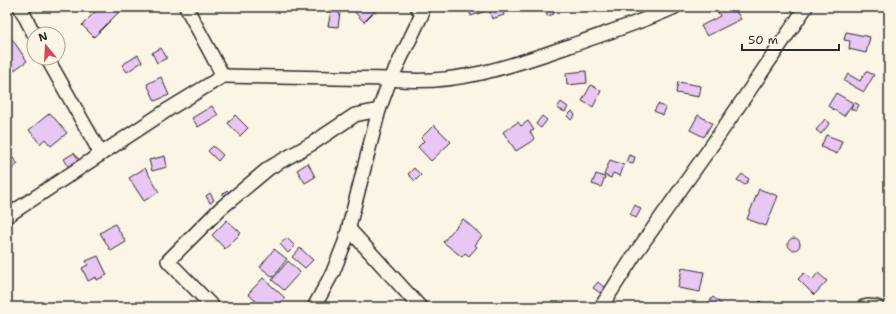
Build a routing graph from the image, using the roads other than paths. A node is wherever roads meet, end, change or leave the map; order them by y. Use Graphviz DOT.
graph roads {
  1 [pos="20,7"];
  2 [pos="186,7"];
  3 [pos="675,7"];
  4 [pos="806,7"];
  5 [pos="422,9"];
  6 [pos="30,26"];
  7 [pos="52,66"];
  8 [pos="223,76"];
  9 [pos="391,79"];
  10 [pos="379,110"];
  11 [pos="101,154"];
  12 [pos="7,216"];
  13 [pos="349,229"];
  14 [pos="213,307"];
  15 [pos="314,307"];
  16 [pos="420,307"];
  17 [pos="601,307"];
  18 [pos="863,307"];
  19 [pos="877,307"];
  1 -- 6 [label="street"];
  2 -- 8 [label="street"];
  3 -- 9 [label="street"];
  4 -- 17 [label="street"];
  5 -- 9 [label="street"];
  7 -- 11 [label="street"];
  8 -- 9 [label="street"];
  8 -- 11 [label="street"];
  9 -- 10 [label="street"];
  10 -- 13 [label="street"];
  10 -- 14 [label="street"];
  11 -- 12 [label="street"];
  13 -- 15 [label="street"];
  13 -- 16 [label="street"];
  18 -- 19 [label="street"];
}
